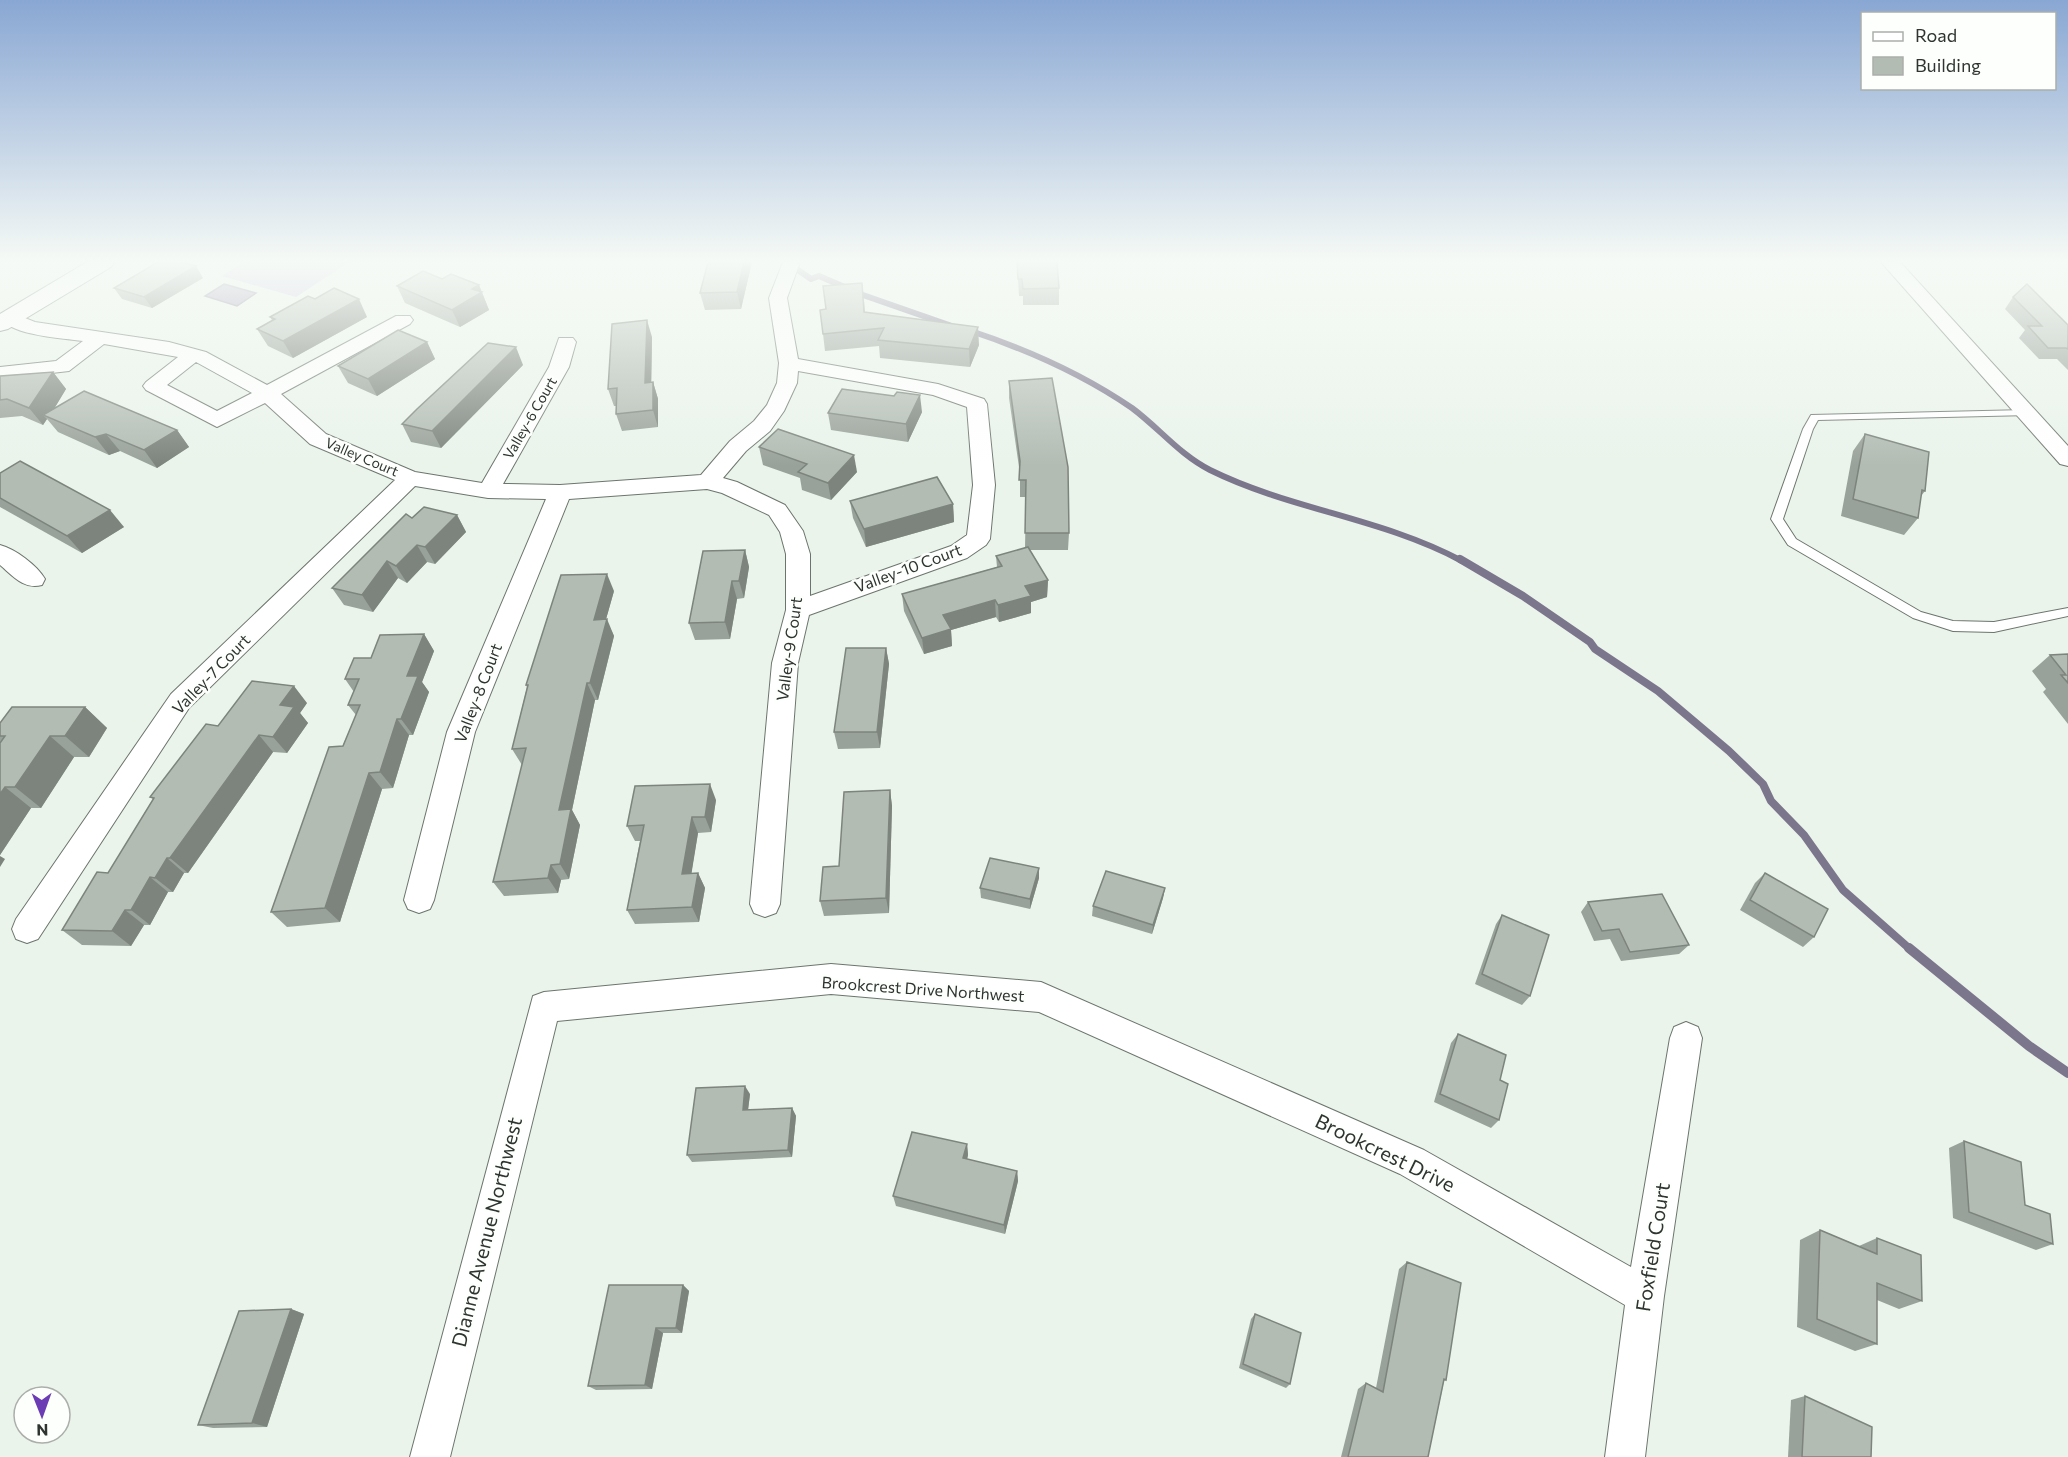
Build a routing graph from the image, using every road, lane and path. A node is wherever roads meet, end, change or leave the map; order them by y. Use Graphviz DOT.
graph roads {
  1 [pos="51,330"];
  2 [pos="384,330"];
  3 [pos="783,330"];
  4 [pos="1951,330"];
  5 [pos="101,337"];
  6 [pos="566,342"];
  7 [pos="193,354"];
  8 [pos="789,363"];
  9 [pos="0,373"];
  10 [pos="267,393"];
  11 [pos="2026,413"];
  12 [pos="2068,459"];
  13 [pos="410,478"];
  14 [pos="707,482"];
  15 [pos="488,491"];
  16 [pos="560,492"];
  17 [pos="0,554"];
  18 [pos="33,579"];
  19 [pos="798,610"];
  20 [pos="2068,612"];
  21 [pos="419,900"];
  22 [pos="765,904"];
  23 [pos="27,929"];
  24 [pos="544,1007"];
  25 [pos="1686,1038"];
  26 [pos="1149,1045"];
  27 [pos="1644,1296"];
  28 [pos="430,1457"];
  29 [pos="1625,1457"];
  1 -- 5 [label="street, Valley Court"];
  2 -- 10 [label="street"];
  3 -- 8 [label="street"];
  4 -- 11 [label="street"];
  5 -- 7 [label="street, Valley Court"];
  5 -- 9 [label="street"];
  6 -- 15 [label="street, Valley-6 Court"];
  7 -- 10 [label="street, Valley Court"];
  7 -- 10 [label="street"];
  8 -- 14 [label="street"];
  8 -- 19 [label="street, Valley-10 Court"];
  10 -- 13 [label="street, Valley Court"];
  11 -- 12 [label="street"];
  11 -- 20 [label="lane"];
  13 -- 15 [label="street, Valley Court"];
  13 -- 23 [label="street, Valley-7 Court"];
  14 -- 16 [label="street, Valley Court"];
  14 -- 19 [label="street, Valley-9 Court"];
  15 -- 16 [label="street, Valley Court"];
  16 -- 21 [label="street, Valley-8 Court"];
  17 -- 18 [label="street"];
  19 -- 22 [label="street, Valley-9 Court"];
  24 -- 26 [label="street, Brookcrest Drive Northwest"];
  24 -- 28 [label="street, Dianne Avenue Northwest"];
  25 -- 27 [label="street, Foxfield Court"];
  26 -- 27 [label="street, Brookcrest Drive"];
  27 -- 29 [label="street, Foxfield Court"];
}
